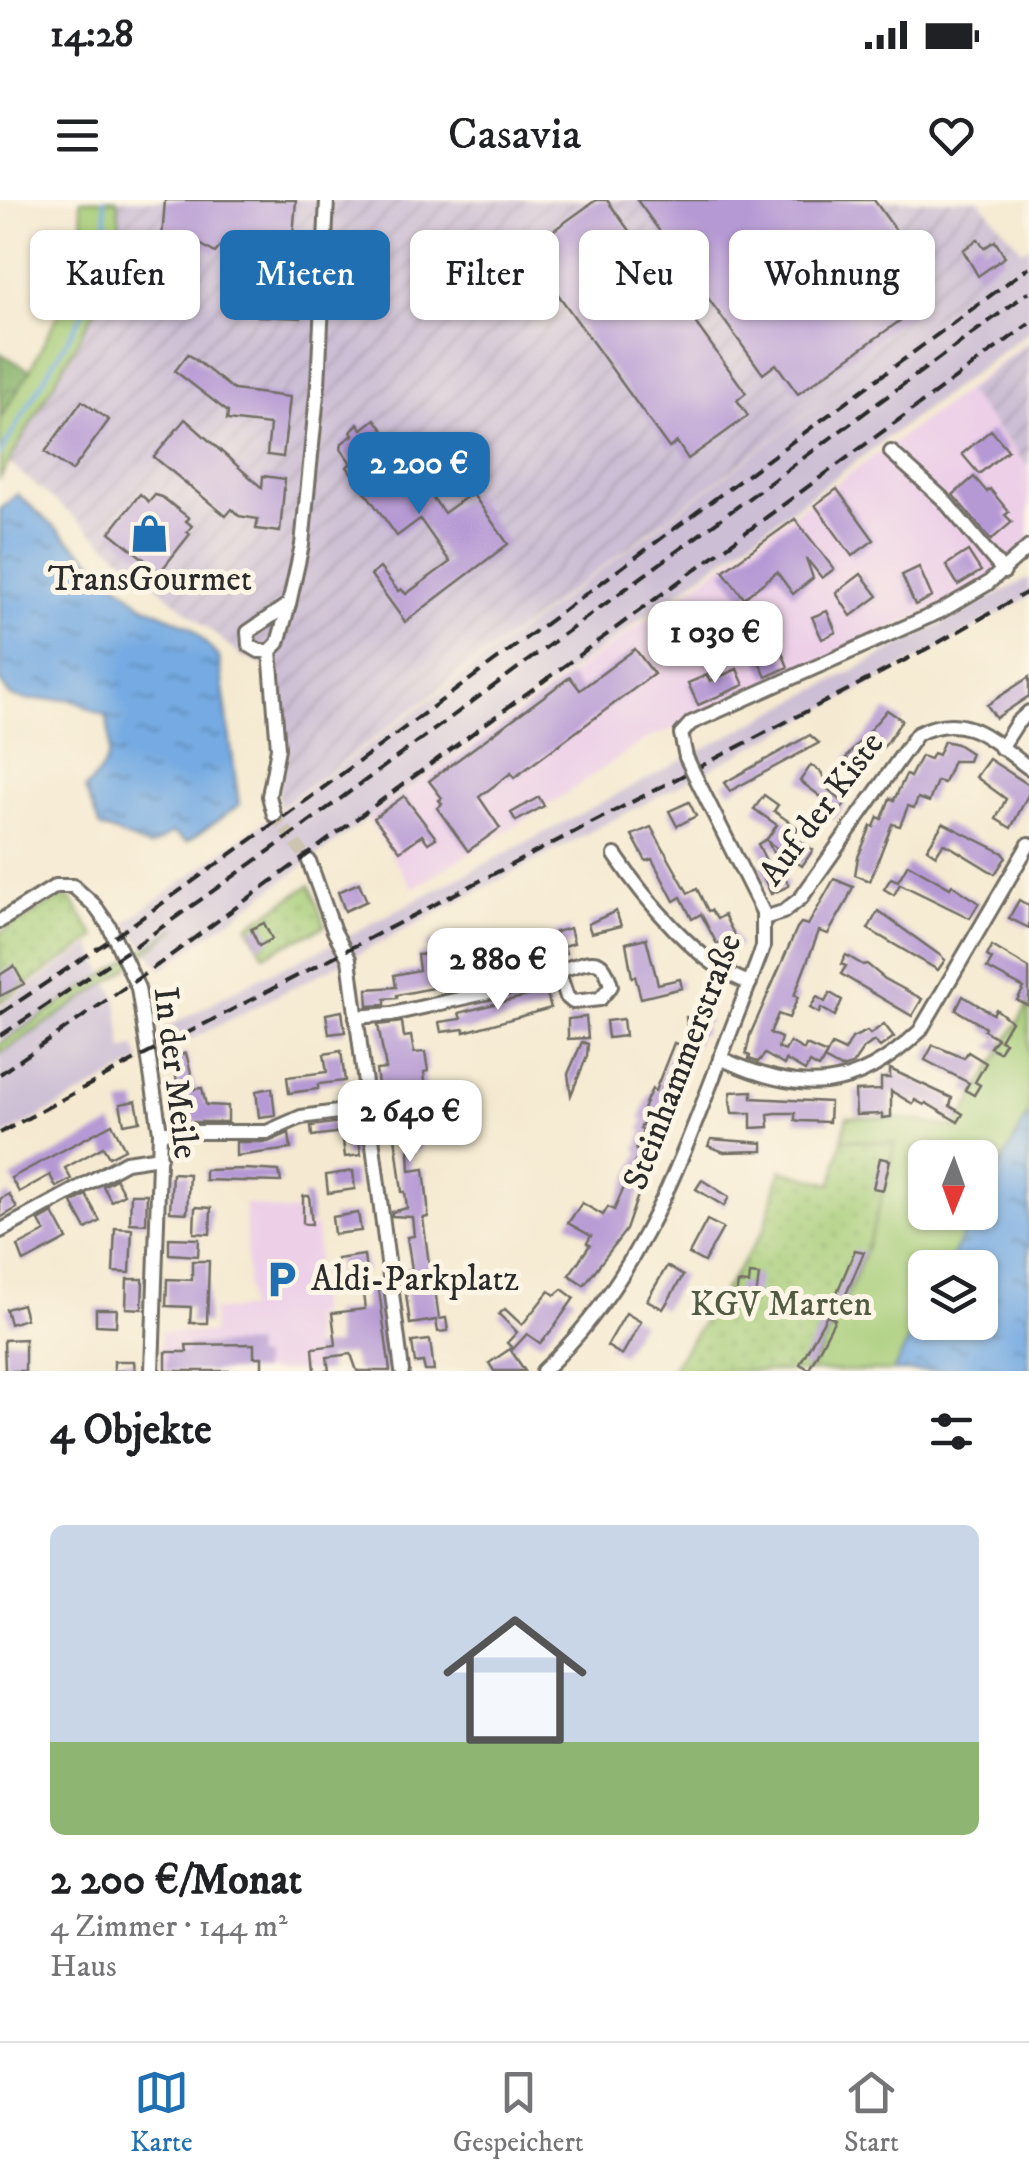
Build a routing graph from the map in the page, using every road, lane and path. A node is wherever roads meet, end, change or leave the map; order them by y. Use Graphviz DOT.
graph roads {
  1 [pos="328,200"];
  2 [pos="891,452"];
  3 [pos="1029,548"];
  4 [pos="1004,572"];
  5 [pos="289,604"];
  6 [pos="270,650"];
  7 [pos="1029,712"];
  8 [pos="1002,748"];
  9 [pos="1029,768"];
  10 [pos="274,815"];
  11 [pos="1029,844"];
  12 [pos="615,855"];
  13 [pos="308,861"];
  14 [pos="764,918"];
  15 [pos="0,921"];
  16 [pos="560,976"];
  17 [pos="750,983"];
  18 [pos="356,1018"];
  19 [pos="720,1058"];
  20 [pos="368,1108"];
  21 [pos="160,1132"];
  22 [pos="160,1157"];
  23 [pos="0,1231"];
  24 [pos="152,1371"];
  25 [pos="402,1371"];
  26 [pos="543,1371"];
  1 -- 5 [label="street"];
  2 -- 4 [label="street"];
  3 -- 4 [label="street, Steinhammerstraße"];
  4 -- 14 [label="street, Steinhammerstraße, bridge"];
  5 -- 6 [label="street"];
  5 -- 6 [label="street"];
  6 -- 10 [label="street"];
  7 -- 8 [label="street"];
  8 -- 9 [label="street, Auf der Kiste"];
  8 -- 14 [label="street, Auf der Kiste"];
  11 -- 19 [label="street"];
  12 -- 17 [label="street"];
  13 -- 18 [label="street"];
  14 -- 17 [label="street, Steinhammerstraße"];
  15 -- 21 [label="street, In der Meile"];
  16 -- 18 [label="street"];
  17 -- 19 [label="street, Steinhammerstraße"];
  18 -- 20 [label="street"];
  19 -- 26 [label="street, Steinhammerstraße"];
  20 -- 21 [label="street"];
  20 -- 25 [label="street"];
  21 -- 22 [label="street, In der Meile"];
  22 -- 23 [label="street"];
  22 -- 24 [label="street, In der Meile"];
}
